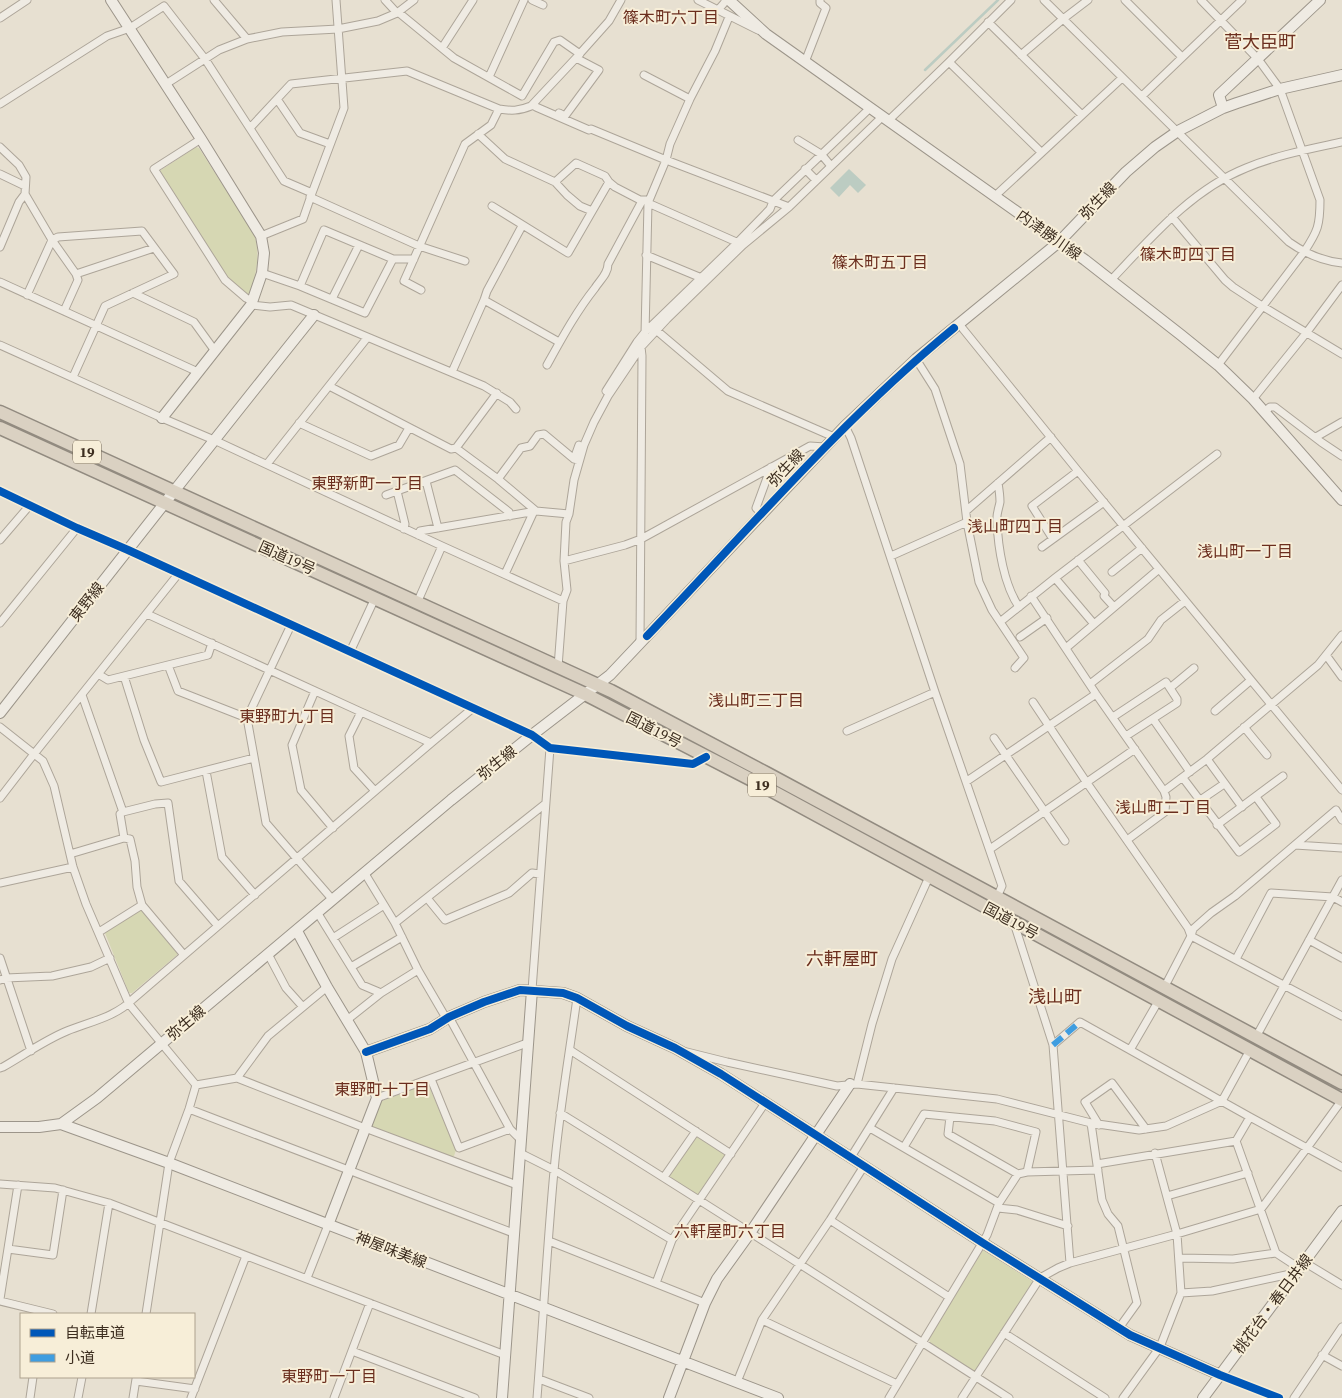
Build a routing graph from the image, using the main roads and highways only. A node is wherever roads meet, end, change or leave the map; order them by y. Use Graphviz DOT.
graph roads {
  1 [pos="0,412"];
  2 [pos="0,428"];
  3 [pos="1342,1084"];
  4 [pos="1342,1100"];
  1 -- 3 [label="highway, 国道19号 / 19"];
  2 -- 4 [label="highway, 国道19号 / 19"];
}
